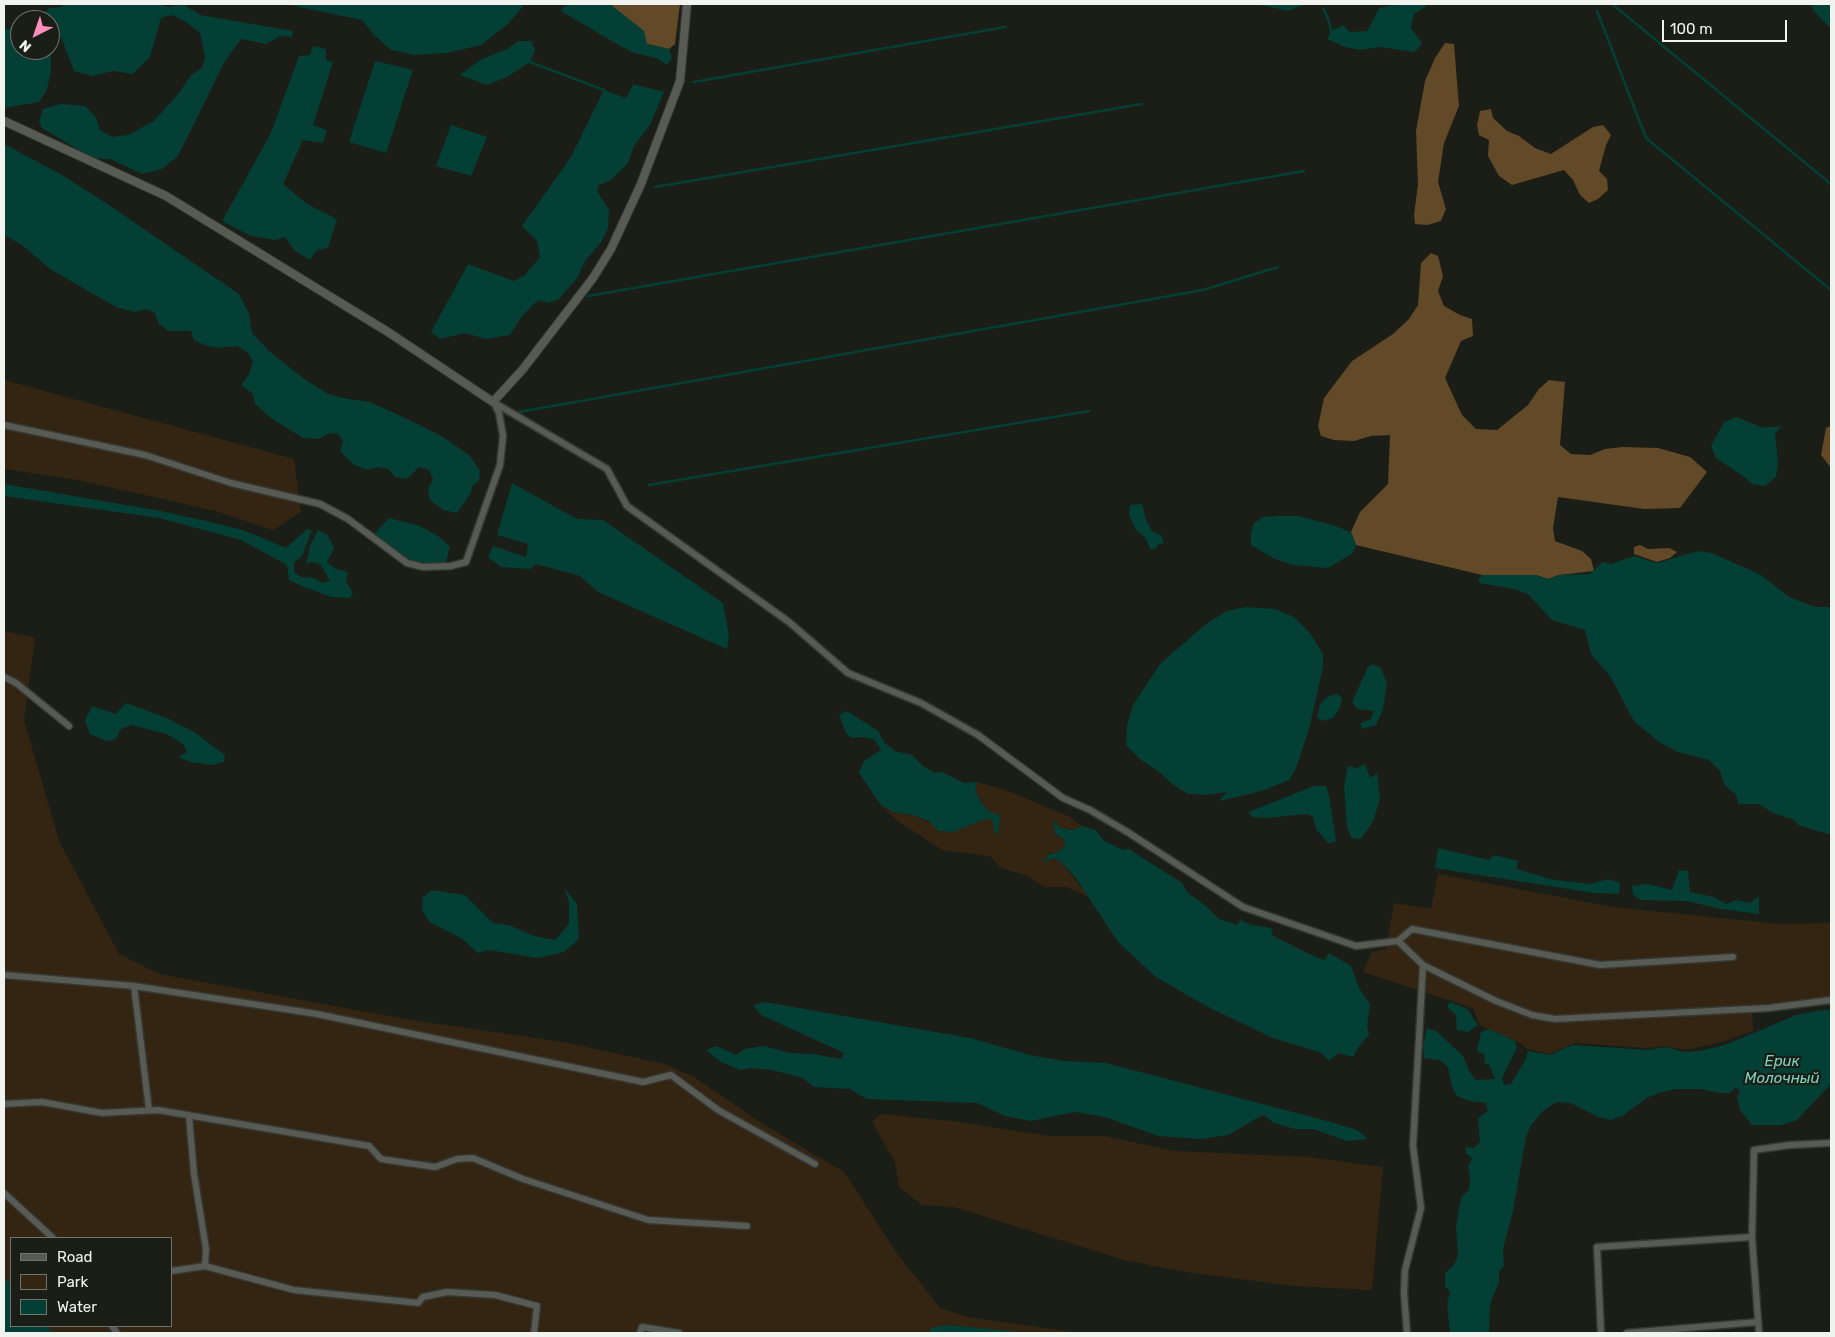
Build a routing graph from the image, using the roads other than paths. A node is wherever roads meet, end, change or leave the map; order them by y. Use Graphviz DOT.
graph roads {
  1 [pos="687,4"];
  2 [pos="4,121"];
  3 [pos="493,402"];
  4 [pos="4,424"];
  5 [pos="4,677"];
  6 [pos="69,726"];
  7 [pos="1398,941"];
  8 [pos="1732,957"];
  9 [pos="1423,965"];
  10 [pos="4,976"];
  11 [pos="134,986"];
  12 [pos="1831,1000"];
  13 [pos="4,1104"];
  14 [pos="149,1110"];
  15 [pos="189,1116"];
  16 [pos="1831,1143"];
  17 [pos="815,1164"];
  18 [pos="4,1193"];
  19 [pos="747,1226"];
  20 [pos="52,1237"];
  21 [pos="1752,1237"];
  22 [pos="206,1266"];
  23 [pos="172,1271"];
  24 [pos="1758,1322"];
  25 [pos="534,1333"];
  26 [pos="640,1333"];
  27 [pos="679,1333"];
  28 [pos="1407,1333"];
  29 [pos="1601,1333"];
  30 [pos="1627,1333"];
  31 [pos="1759,1333"];
  1 -- 3 [label="street"];
  2 -- 3 [label="street"];
  3 -- 4 [label="street"];
  3 -- 7 [label="street"];
  5 -- 6 [label="street"];
  7 -- 8 [label="street"];
  7 -- 9 [label="street"];
  9 -- 12 [label="street"];
  9 -- 28 [label="street"];
  10 -- 11 [label="street"];
  11 -- 14 [label="street"];
  11 -- 17 [label="street"];
  13 -- 14 [label="street"];
  14 -- 15 [label="street"];
  15 -- 19 [label="street"];
  15 -- 22 [label="street"];
  16 -- 21 [label="street"];
  18 -- 20 [label="street"];
  21 -- 24 [label="street"];
  21 -- 29 [label="street"];
  22 -- 23 [label="street"];
  22 -- 25 [label="street"];
  24 -- 30 [label="street"];
  24 -- 31 [label="street"];
  26 -- 27 [label="street"];
}
